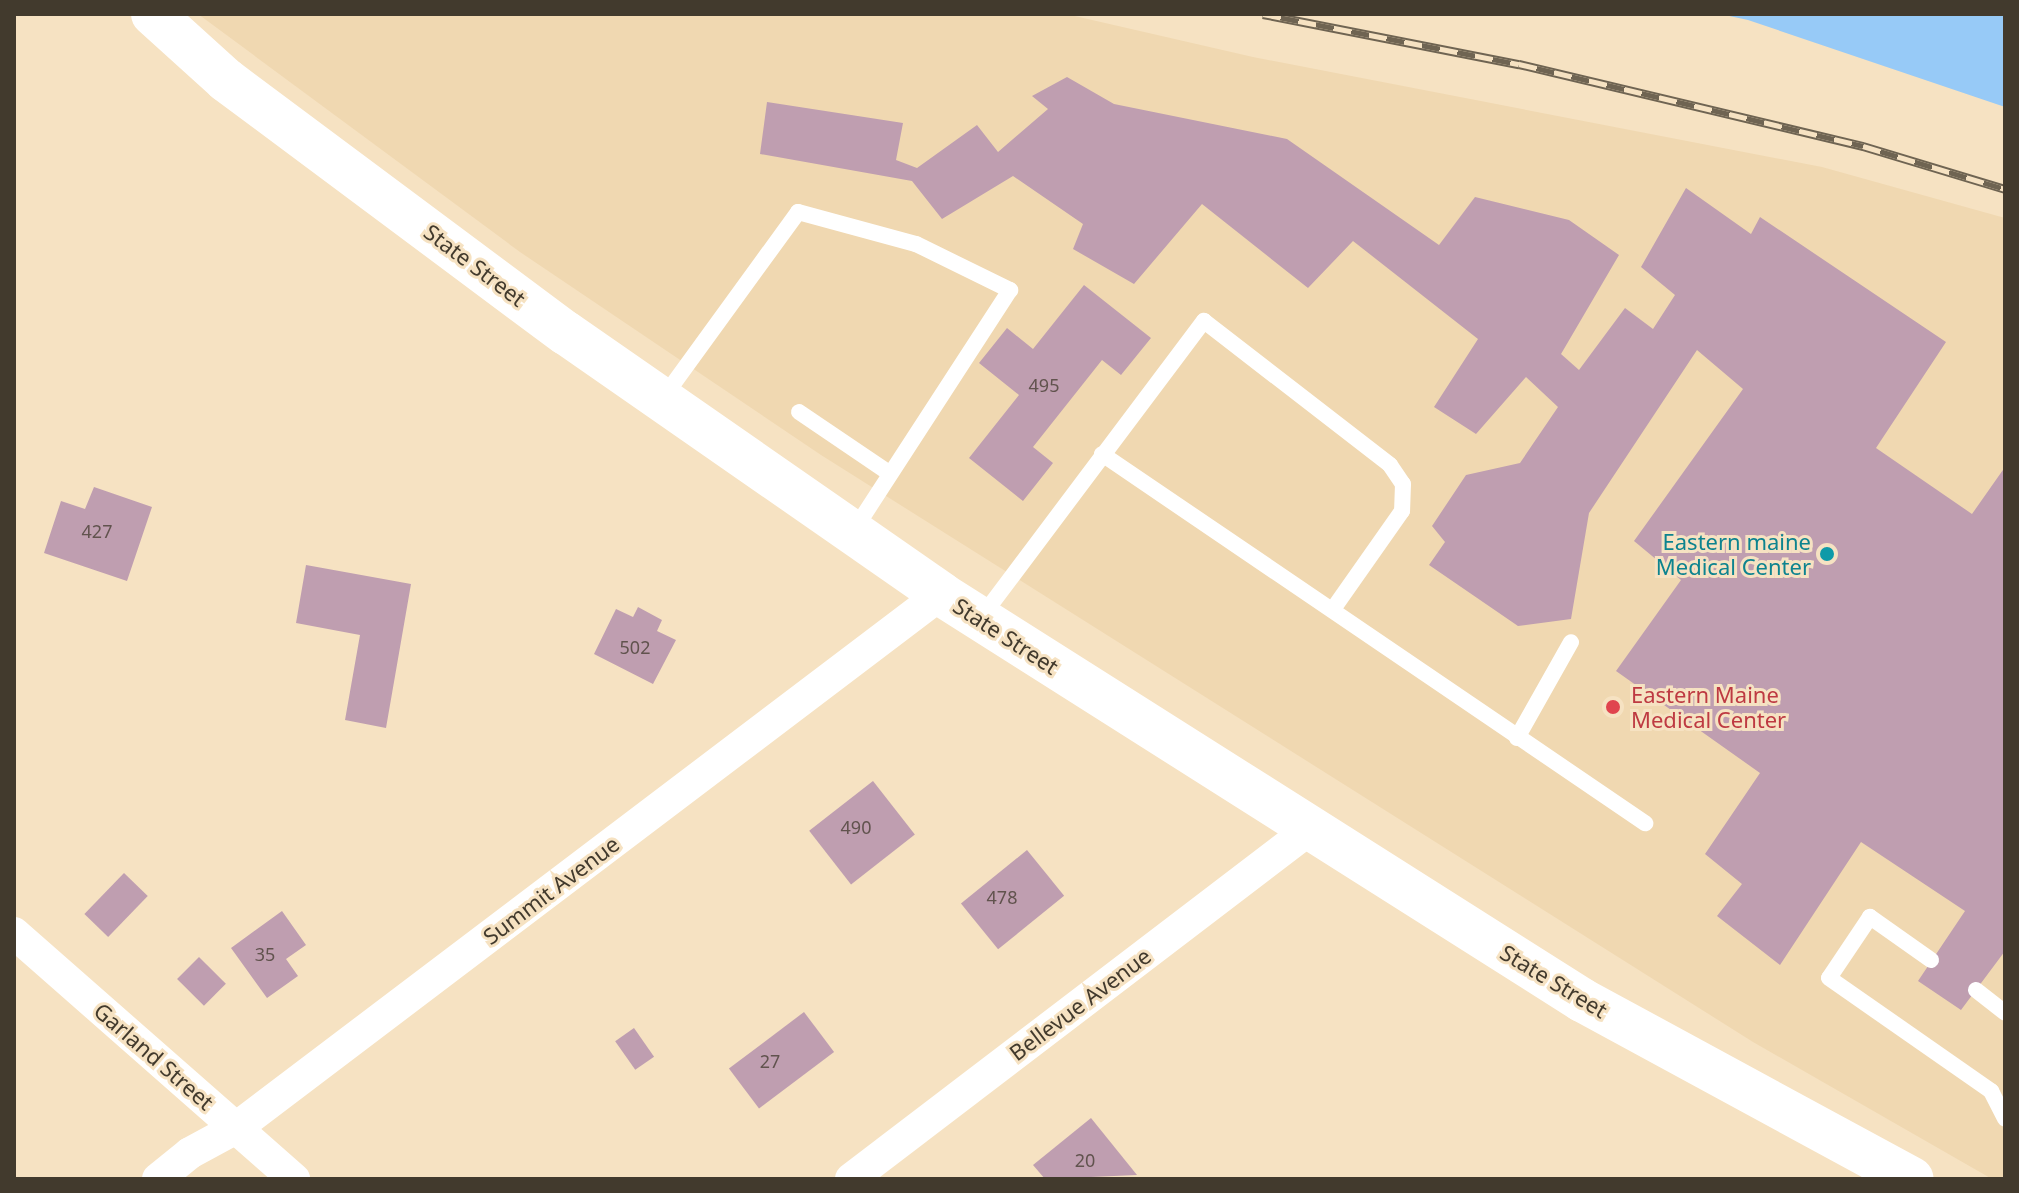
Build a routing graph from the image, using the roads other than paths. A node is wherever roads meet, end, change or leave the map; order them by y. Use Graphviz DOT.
graph roads {
  1 [pos="153,14"];
  2 [pos="662,399"];
  3 [pos="799,412"];
  4 [pos="1102,454"];
  5 [pos="889,473"];
  6 [pos="853,533"];
  7 [pos="941,594"];
  8 [pos="1333,609"];
  9 [pos="980,620"];
  10 [pos="1571,642"];
  11 [pos="1517,738"];
  12 [pos="1645,823"];
  13 [pos="1310,829"];
  14 [pos="14,933"];
  15 [pos="1931,960"];
  16 [pos="1976,990"];
  17 [pos="2005,1013"];
  18 [pos="2005,1119"];
  19 [pos="236,1128"];
  20 [pos="158,1179"];
  21 [pos="294,1179"];
  22 [pos="851,1179"];
  23 [pos="1911,1179"];
  1 -- 2 [label="main road, State Street"];
  2 -- 5 [label="lane"];
  2 -- 6 [label="main road, State Street"];
  3 -- 5 [label="lane"];
  4 -- 8 [label="lane"];
  4 -- 8 [label="lane"];
  4 -- 9 [label="lane"];
  5 -- 6 [label="lane"];
  6 -- 7 [label="main road, State Street"];
  7 -- 9 [label="main road, State Street"];
  7 -- 19 [label="street, Summit Avenue"];
  8 -- 11 [label="lane"];
  9 -- 13 [label="main road, State Street"];
  10 -- 11 [label="lane"];
  11 -- 12 [label="lane"];
  13 -- 22 [label="street, Bellevue Avenue"];
  13 -- 23 [label="main road, State Street"];
  14 -- 19 [label="street, Garland Street"];
  15 -- 18 [label="lane"];
  16 -- 17 [label="lane"];
  19 -- 20 [label="street, Summit Avenue"];
  19 -- 21 [label="street, Garland Street"];
}
